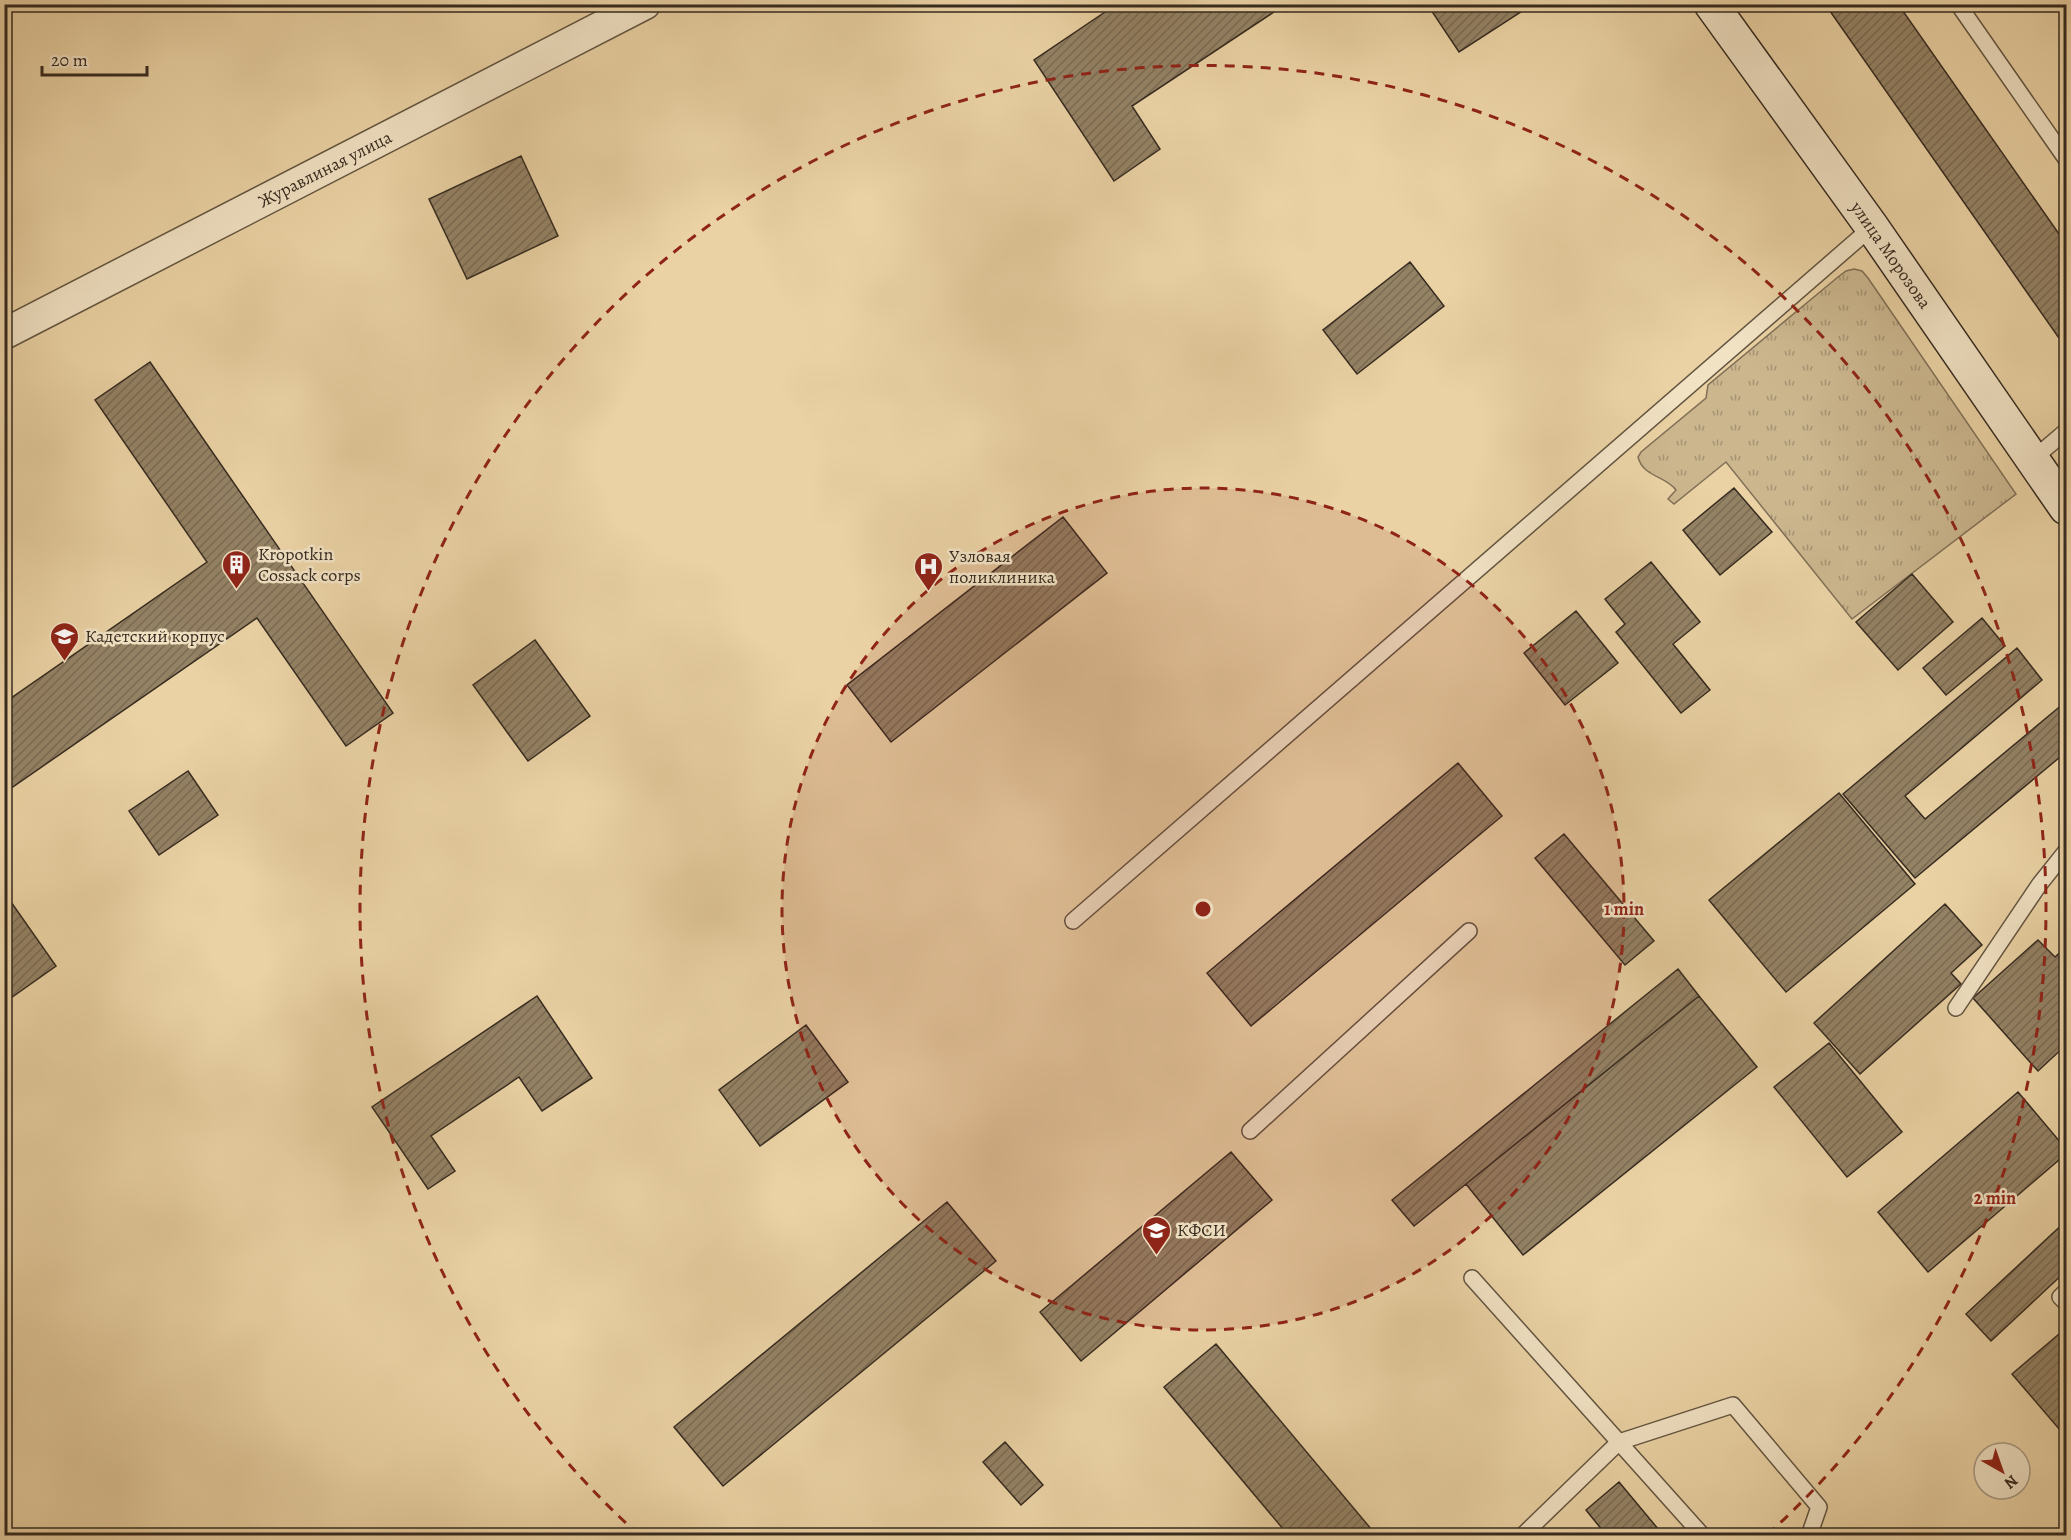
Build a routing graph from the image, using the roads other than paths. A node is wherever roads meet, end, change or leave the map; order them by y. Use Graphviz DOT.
graph roads {
  1 [pos="645,4"];
  2 [pos="1711,4"];
  3 [pos="1958,4"];
  4 [pos="2067,159"];
  5 [pos="1872,227"];
  6 [pos="4,334"];
  7 [pos="2067,431"];
  8 [pos="2032,460"];
  9 [pos="2067,508"];
  10 [pos="2067,851"];
  11 [pos="1073,921"];
  12 [pos="1469,931"];
  13 [pos="1956,1008"];
  14 [pos="1250,1131"];
  15 [pos="1472,1278"];
  16 [pos="2067,1291"];
  17 [pos="2067,1304"];
  18 [pos="1619,1442"];
  19 [pos="1522,1536"];
  20 [pos="1703,1536"];
  21 [pos="1809,1536"];
  1 -- 6 [label="street, Журавлиная улица"];
  2 -- 5 [label="street, улица Морозова"];
  3 -- 4 [label="lane"];
  5 -- 8 [label="street, улица Морозова"];
  5 -- 11 [label="lane"];
  7 -- 8 [label="lane"];
  8 -- 9 [label="street, улица Морозова"];
  10 -- 13 [label="lane"];
  12 -- 14 [label="lane"];
  15 -- 18 [label="lane"];
  16 -- 17 [label="lane"];
  18 -- 19 [label="lane"];
  18 -- 20 [label="lane"];
  18 -- 21 [label="lane"];
}
